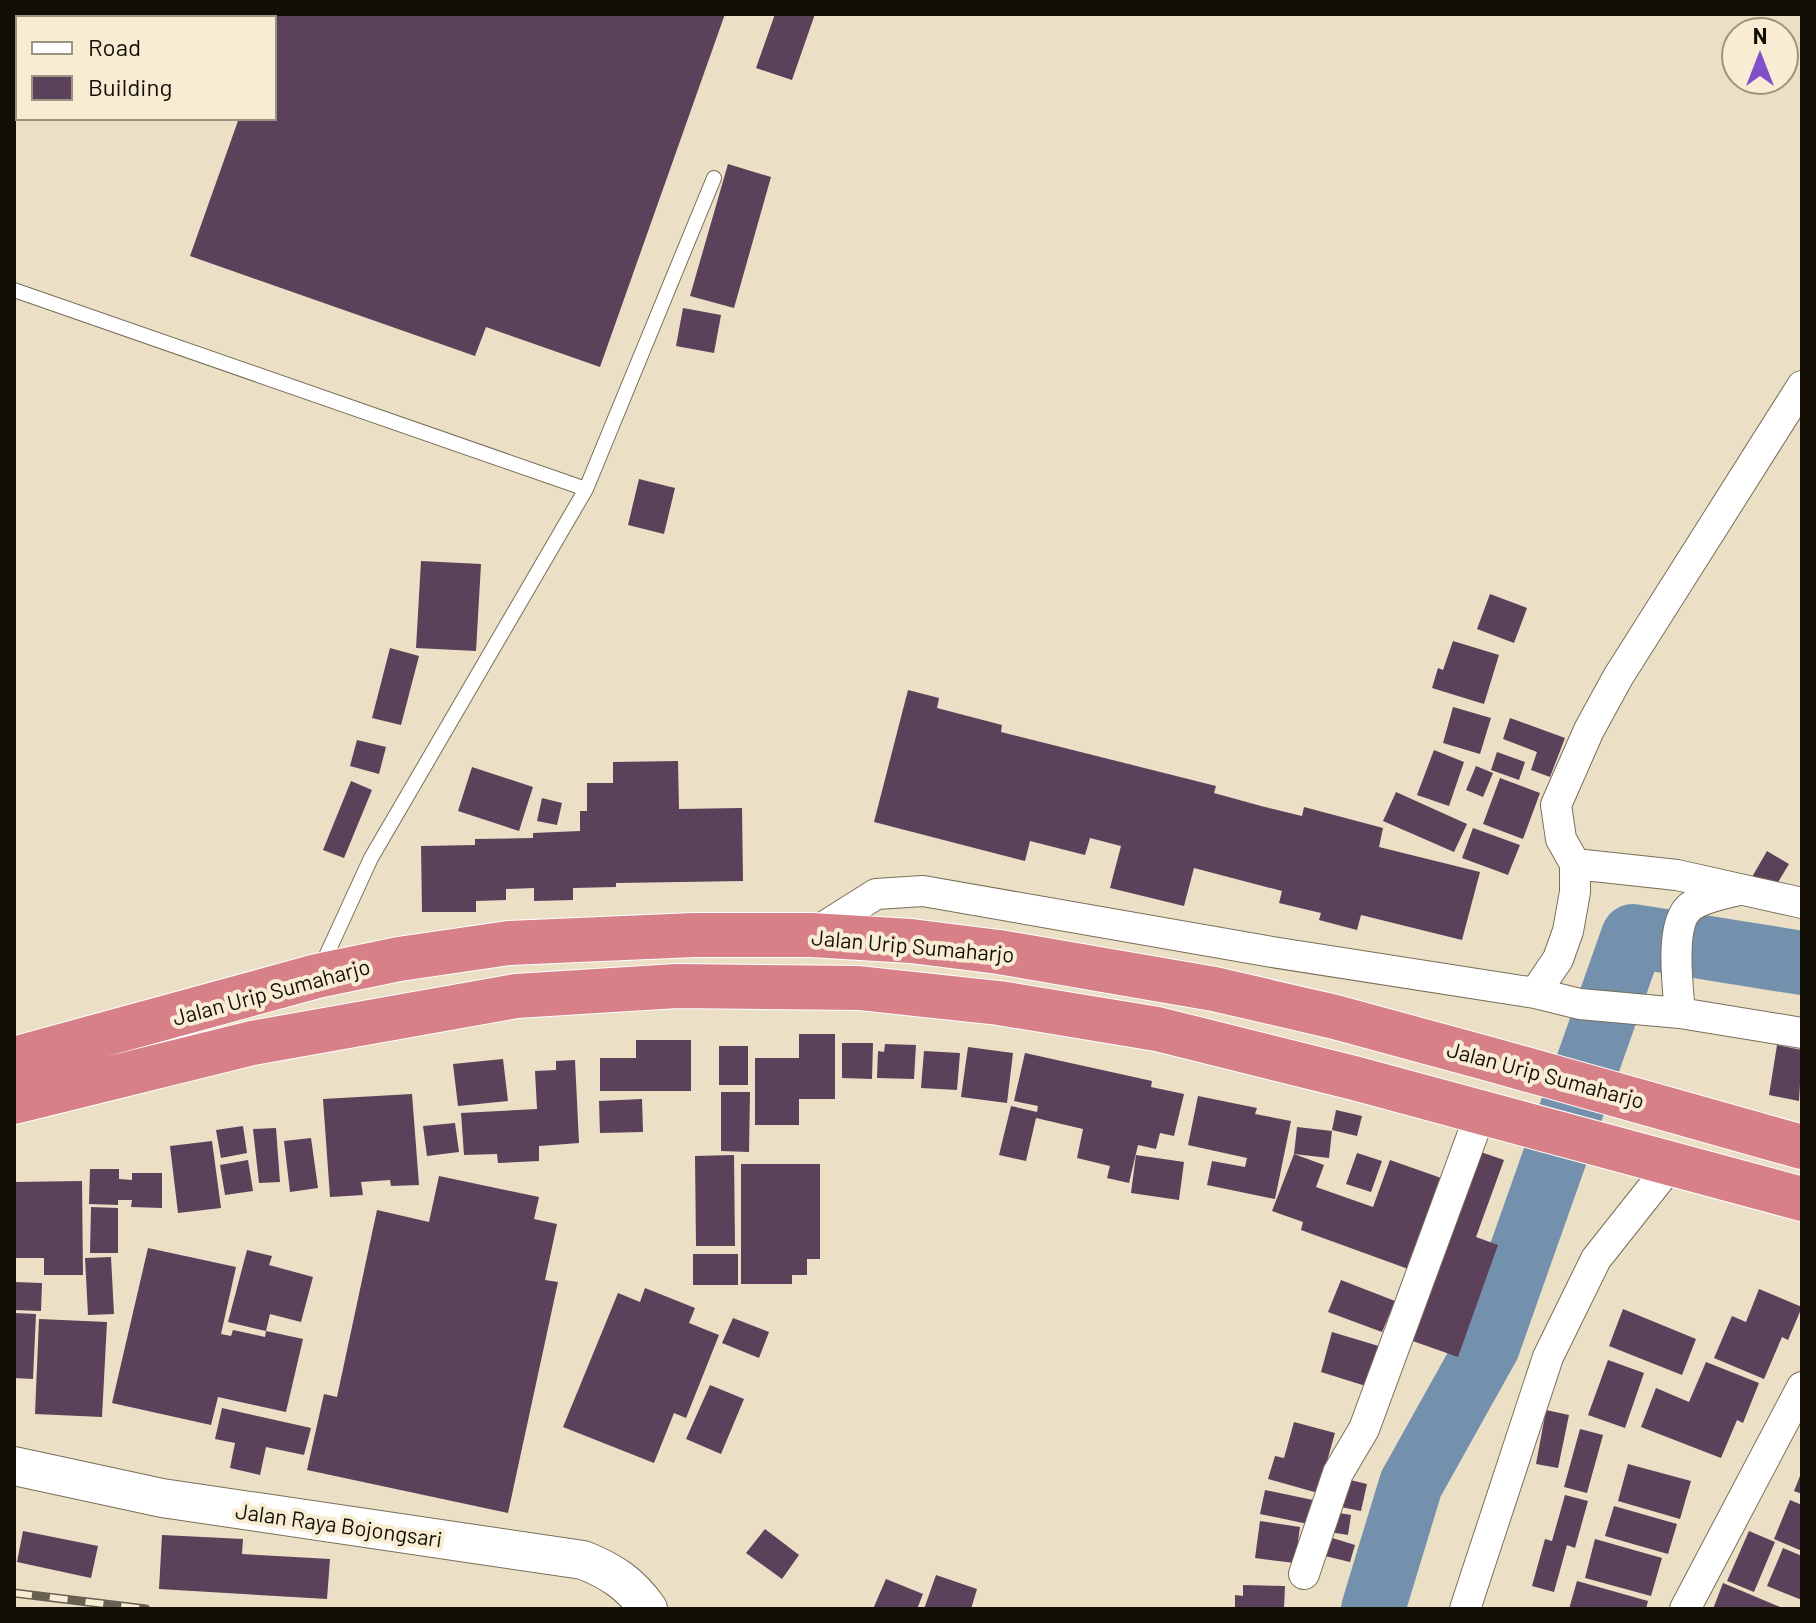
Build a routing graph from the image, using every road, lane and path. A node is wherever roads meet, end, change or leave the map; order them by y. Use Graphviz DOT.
graph roads {
  1 [pos="714,178"];
  2 [pos="14,290"];
  3 [pos="1802,386"];
  4 [pos="586,489"];
  5 [pos="1575,864"];
  6 [pos="1739,890"];
  7 [pos="1802,903"];
  8 [pos="811,935"];
  9 [pos="317,976"];
  10 [pos="1535,993"];
  11 [pos="1673,1013"];
  12 [pos="1802,1033"];
  13 [pos="14,1059"];
  14 [pos="14,1102"];
  15 [pos="1487,1114"];
  16 [pos="1802,1147"];
  17 [pos="1658,1160"];
  18 [pos="1802,1199"];
  19 [pos="1802,1387"];
  20 [pos="14,1466"];
  21 [pos="1304,1574"];
  22 [pos="648,1609"];
  23 [pos="1465,1609"];
  24 [pos="1685,1609"];
  1 -- 4 [label="lane"];
  2 -- 4 [label="lane"];
  3 -- 5 [label="street"];
  4 -- 9 [label="lane"];
  5 -- 6 [label="street"];
  5 -- 10 [label="street"];
  6 -- 7 [label="street"];
  6 -- 11 [label="street"];
  8 -- 9 [label="highway, Jalan Urip Sumaharjo"];
  8 -- 10 [label="street"];
  8 -- 16 [label="highway, Jalan Urip Sumaharjo"];
  9 -- 13 [label="highway, Jalan Urip Sumaharjo"];
  10 -- 11 [label="street"];
  11 -- 12 [label="street"];
  14 -- 15 [label="highway, Jalan Urip Sumaharjo"];
  15 -- 17 [label="highway, Jalan Urip Sumaharjo"];
  15 -- 21 [label="street"];
  17 -- 18 [label="highway, Jalan Urip Sumaharjo"];
  17 -- 23 [label="street"];
  19 -- 24 [label="street"];
  20 -- 22 [label="street, Jalan Raya Bojongsari"];
}
